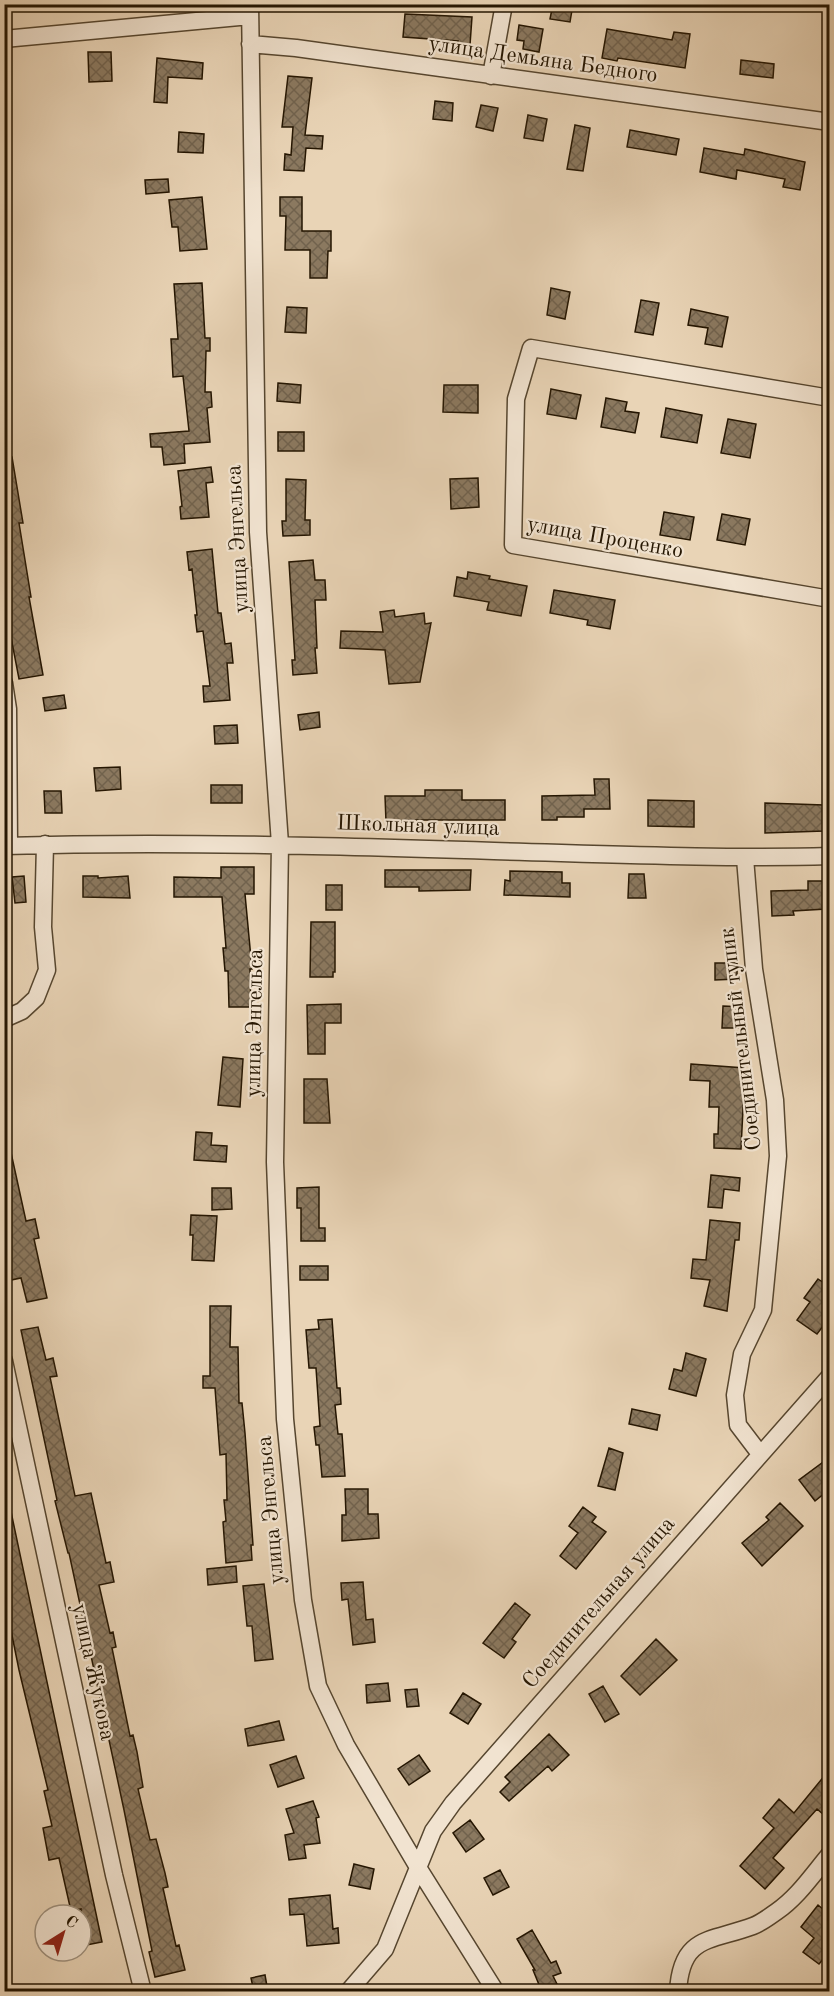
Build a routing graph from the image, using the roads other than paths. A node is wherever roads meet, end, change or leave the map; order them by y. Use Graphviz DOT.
graph roads {
  1 [pos="504,4"];
  2 [pos="250,10"];
  3 [pos="4,39"];
  4 [pos="250,44"];
  5 [pos="491,76"];
  6 [pos="830,122"];
  7 [pos="830,398"];
  8 [pos="830,599"];
  9 [pos="4,682"];
  10 [pos="6,710"];
  11 [pos="45,844"];
  12 [pos="280,844"];
  13 [pos="7,845"];
  14 [pos="830,856"];
  15 [pos="745,858"];
  16 [pos="4,1020"];
  17 [pos="4,1361"];
  18 [pos="830,1376"];
  19 [pos="760,1454"];
  20 [pos="830,1854"];
  21 [pos="419,1869"];
  22 [pos="143,1992"];
  23 [pos="348,1992"];
  24 [pos="496,1992"];
  25 [pos="678,1992"];
  1 -- 5 [label="street"];
  2 -- 3 [label="street"];
  2 -- 4 [label="street, улица Энгельса"];
  4 -- 5 [label="street, улица Демьяна Бедного"];
  4 -- 12 [label="street, улица Энгельса"];
  5 -- 6 [label="street, улица Демьяна Бедного"];
  7 -- 8 [label="street, улица Проценко"];
  9 -- 10 [label="street"];
  10 -- 13 [label="street"];
  11 -- 12 [label="street, Школьная улица"];
  11 -- 13 [label="street, Школьная улица"];
  11 -- 16 [label="street"];
  12 -- 15 [label="street, Школьная улица"];
  12 -- 21 [label="street, улица Энгельса"];
  14 -- 15 [label="street, Школьная улица"];
  15 -- 19 [label="street, Соединительный тупик"];
  17 -- 22 [label="street, улица Жукова"];
  18 -- 19 [label="street, Соединительная улица"];
  19 -- 21 [label="street, Соединительная улица"];
  20 -- 25 [label="street"];
  21 -- 23 [label="street, Соединительная улица"];
  21 -- 24 [label="street, улица Энгельса"];
}
